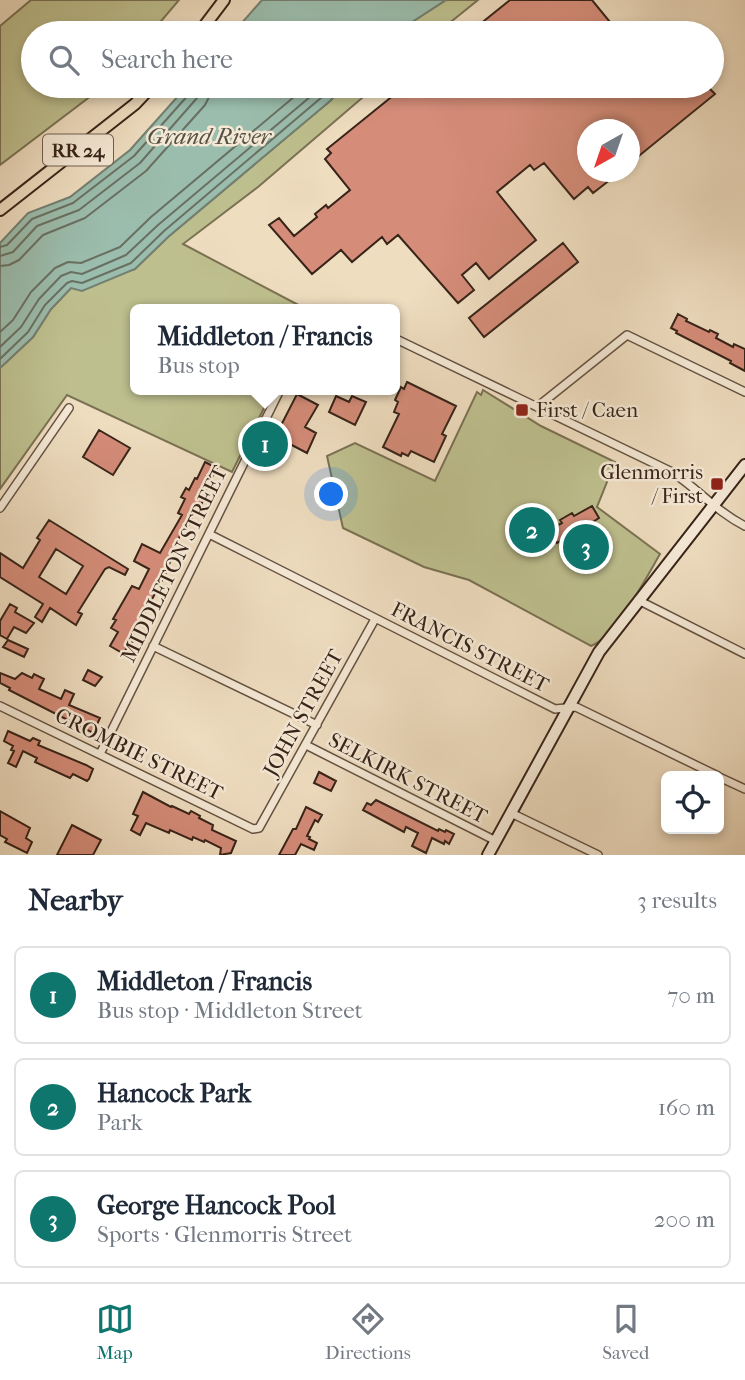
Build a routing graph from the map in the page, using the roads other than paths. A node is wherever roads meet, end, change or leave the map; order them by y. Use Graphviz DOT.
graph roads {
  1 [pos="224,0"];
  2 [pos="208,21"];
  3 [pos="141,98"];
  4 [pos="0,210"];
  5 [pos="400,341"];
  6 [pos="745,392"];
  7 [pos="277,395"];
  8 [pos="537,407"];
  9 [pos="69,408"];
  10 [pos="745,465"];
  11 [pos="712,506"];
  12 [pos="0,508"];
  13 [pos="745,526"];
  14 [pos="209,534"];
  15 [pos="638,600"];
  16 [pos="374,619"];
  17 [pos="153,646"];
  18 [pos="745,654"];
  19 [pos="0,706"];
  20 [pos="567,709"];
  21 [pos="317,725"];
  22 [pos="306,745"];
  23 [pos="100,754"];
  24 [pos="708,771"];
  25 [pos="724,779"];
  26 [pos="745,789"];
  27 [pos="511,813"];
  28 [pos="263,824"];
  29 [pos="496,841"];
  30 [pos="488,855"];
  31 [pos="598,855"];
  1 -- 2 [label="main road"];
  3 -- 4 [label="main road, RR 24"];
  5 -- 8 [label="street"];
  6 -- 8 [label="street"];
  7 -- 14 [label="street, MIDDLETON STREET"];
  8 -- 11 [label="street"];
  9 -- 12 [label="street"];
  10 -- 11 [label="street"];
  11 -- 13 [label="street"];
  11 -- 15 [label="street"];
  14 -- 16 [label="street, FRANCIS STREET"];
  14 -- 17 [label="street, MIDDLETON STREET"];
  15 -- 18 [label="street"];
  15 -- 20 [label="street"];
  16 -- 20 [label="street, FRANCIS STREET"];
  16 -- 21 [label="street, JOHN STREET"];
  17 -- 21 [label="street, SELKIRK STREET"];
  17 -- 23 [label="street, MIDDLETON STREET"];
  19 -- 23 [label="street, CROMBIE STREET"];
  20 -- 24 [label="street, FRANCIS STREET"];
  20 -- 27 [label="street"];
  21 -- 22 [label="street, JOHN STREET"];
  22 -- 28 [label="street, JOHN STREET"];
  22 -- 29 [label="street, SELKIRK STREET"];
  23 -- 28 [label="street, CROMBIE STREET"];
  25 -- 26 [label="street, FRANCIS STREET"];
  27 -- 29 [label="street"];
  27 -- 31 [label="street, SELKIRK STREET"];
  29 -- 30 [label="street"];
}
